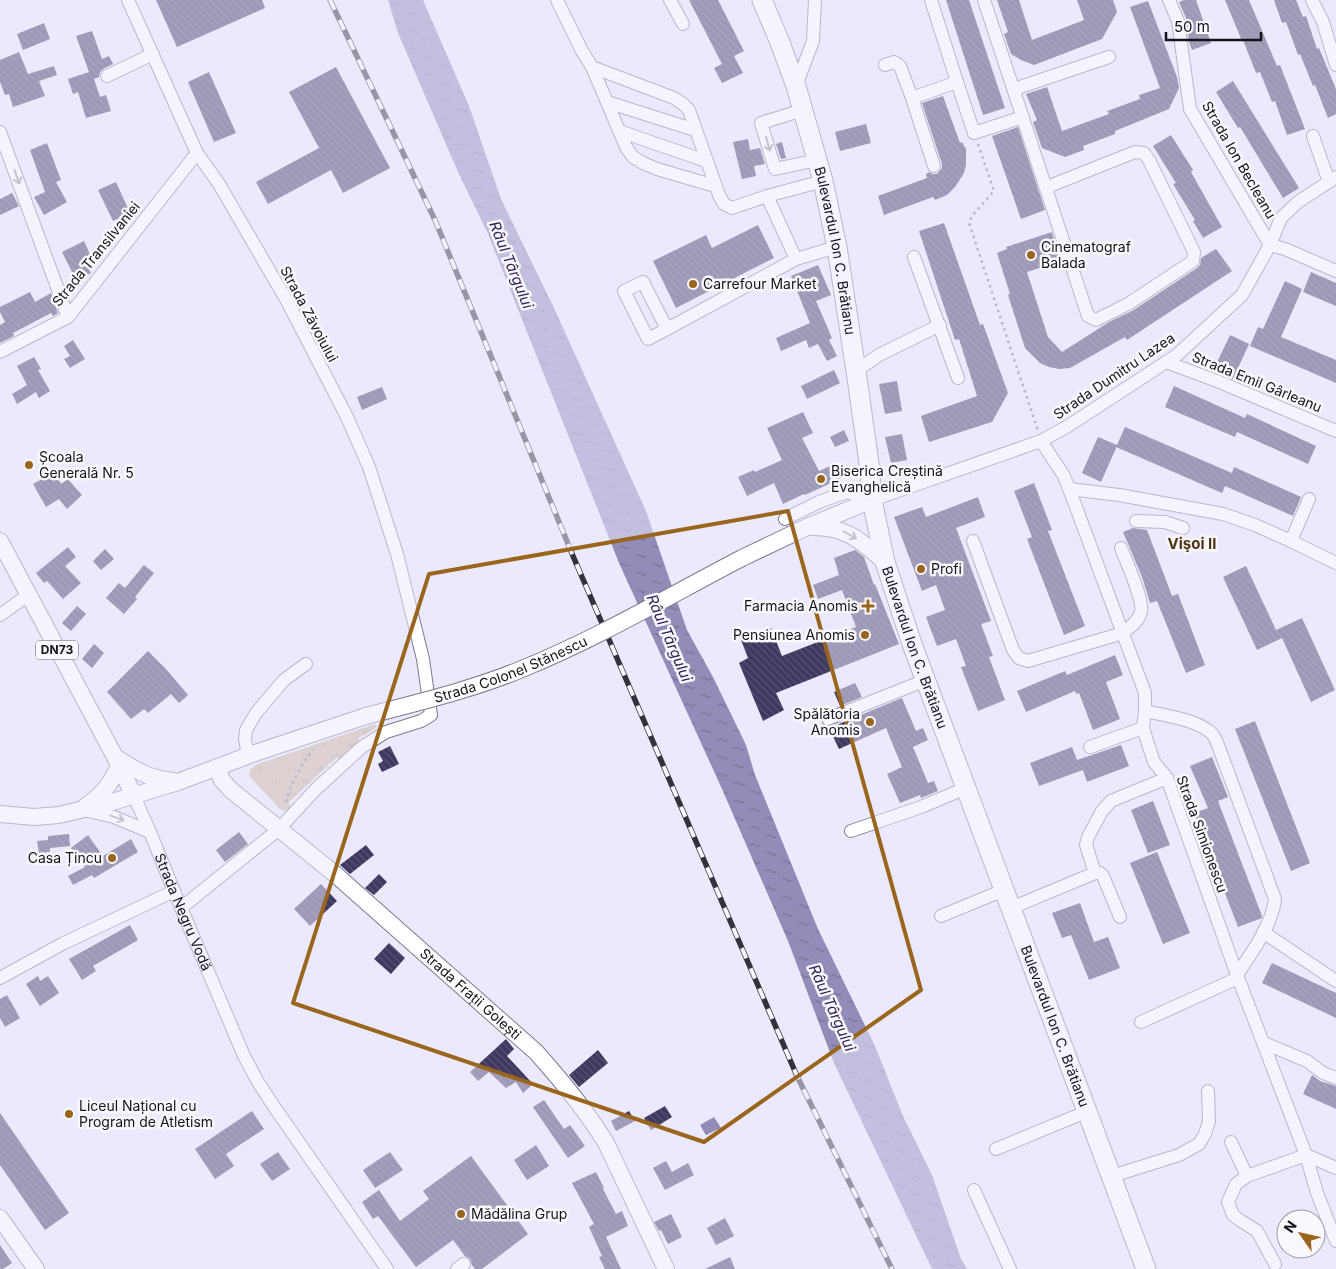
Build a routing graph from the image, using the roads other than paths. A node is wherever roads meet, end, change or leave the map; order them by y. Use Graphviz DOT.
graph roads {
  1 [pos="128,0"];
  2 [pos="557,0"];
  3 [pos="670,0"];
  4 [pos="762,0"];
  5 [pos="815,0"];
  6 [pos="931,0"];
  7 [pos="984,0"];
  8 [pos="1168,0"];
  9 [pos="1312,0"];
  10 [pos="683,24"];
  11 [pos="152,54"];
  12 [pos="1109,58"];
  13 [pos="885,65"];
  14 [pos="1336,65"];
  15 [pos="592,67"];
  16 [pos="108,76"];
  17 [pos="957,82"];
  18 [pos="796,86"];
  19 [pos="1014,90"];
  20 [pos="912,98"];
  21 [pos="607,102"];
  22 [pos="803,110"];
  23 [pos="1023,117"];
  24 [pos="695,130"];
  25 [pos="619,131"];
  26 [pos="0,132"];
  27 [pos="1313,136"];
  28 [pos="197,153"];
  29 [pos="706,160"];
  30 [pos="817,160"];
  31 [pos="934,166"];
  32 [pos="1333,180"];
  33 [pos="823,181"];
  34 [pos="715,186"];
  35 [pos="1047,187"];
  36 [pos="767,196"];
  37 [pos="1270,245"];
  38 [pos="837,247"];
  39 [pos="914,257"];
  40 [pos="796,259"];
  41 [pos="1336,271"];
  42 [pos="68,317"];
  43 [pos="940,324"];
  44 [pos="667,329"];
  45 [pos="0,352"];
  46 [pos="1166,362"];
  47 [pos="856,371"];
  48 [pos="958,378"];
  49 [pos="1336,431"];
  50 [pos="1041,441"];
  51 [pos="1069,489"];
  52 [pos="1309,499"];
  53 [pos="872,500"];
  54 [pos="1168,503"];
  55 [pos="785,518"];
  56 [pos="1136,521"];
  57 [pos="1165,522"];
  58 [pos="807,527"];
  59 [pos="1183,528"];
  60 [pos="973,541"];
  61 [pos="1292,541"];
  62 [pos="1,545"];
  63 [pos="1121,548"];
  64 [pos="885,562"];
  65 [pos="1336,563"];
  66 [pos="28,595"];
  67 [pos="0,615"];
  68 [pos="1123,633"];
  69 [pos="306,664"];
  70 [pos="926,680"];
  71 [pos="1145,711"];
  72 [pos="828,719"];
  73 [pos="1143,728"];
  74 [pos="1090,747"];
  75 [pos="248,756"];
  76 [pos="117,762"];
  77 [pos="217,768"];
  78 [pos="1167,778"];
  79 [pos="178,782"];
  80 [pos="966,788"];
  81 [pos="134,796"];
  82 [pos="82,809"];
  83 [pos="0,814"];
  84 [pos="280,829"];
  85 [pos="851,831"];
  86 [pos="150,832"];
  87 [pos="1095,873"];
  88 [pos="1004,890"];
  89 [pos="174,891"];
  90 [pos="181,908"];
  91 [pos="1011,908"];
  92 [pos="941,916"];
  93 [pos="1120,917"];
  94 [pos="1263,932"];
  95 [pos="1237,976"];
  96 [pos="0,978"];
  97 [pos="1336,982"];
  98 [pos="1141,1022"];
  99 [pos="1264,1043"];
  100 [pos="1336,1078"];
  101 [pos="1208,1091"];
  102 [pos="1086,1112"];
  103 [pos="1231,1142"];
  104 [pos="996,1149"];
  105 [pos="1306,1155"];
  106 [pos="1336,1168"];
  107 [pos="1112,1176"];
  108 [pos="1248,1176"];
  109 [pos="974,1190"];
  110 [pos="0,1218"];
  111 [pos="1336,1241"];
  112 [pos="1274,1264"];
  113 [pos="36,1269"];
  114 [pos="387,1269"];
  115 [pos="666,1269"];
  116 [pos="1010,1269"];
  117 [pos="1146,1269"];
  1 -- 11 [label="street, Strada Zăvoiului"];
  2 -- 15 [label="street"];
  3 -- 10 [label="street"];
  4 -- 18 [label="highway, Bulevardul Ion C. Brătianu"];
  5 -- 18 [label="street"];
  6 -- 17 [label="street"];
  7 -- 19 [label="street"];
  8 -- 37 [label="street, Strada Ion Becleanu"];
  9 -- 14 [label="street"];
  11 -- 16 [label="street"];
  11 -- 28 [label="street, Strada Zăvoiului"];
  12 -- 19 [label="street"];
  13 -- 20 [label="street"];
  15 -- 21 [label="street"];
  15 -- 24 [label="street"];
  17 -- 20 [label="street"];
  17 -- 23 [label="street"];
  18 -- 22 [label="highway, Bulevardul Ion C. Brătianu"];
  19 -- 23 [label="street"];
  20 -- 31 [label="street"];
  21 -- 24 [label="street"];
  21 -- 25 [label="street"];
  22 -- 30 [label="highway, Bulevardul Ion C. Brătianu"];
  22 -- 30 [label="street, one-way"];
  23 -- 35 [label="street"];
  24 -- 29 [label="street"];
  25 -- 29 [label="street"];
  25 -- 34 [label="street"];
  26 -- 42 [label="street, one-way"];
  27 -- 32 [label="street"];
  28 -- 42 [label="street, Strada Transilvaniei"];
  28 -- 84 [label="street, Strada Zăvoiului"];
  29 -- 34 [label="street"];
  30 -- 33 [label="highway, Bulevardul Ion C. Brătianu"];
  32 -- 37 [label="street, Strada Dumitru Lazea"];
  33 -- 36 [label="street"];
  33 -- 38 [label="highway, Bulevardul Ion C. Brătianu"];
  34 -- 36 [label="street"];
  35 -- 35 [label="street"];
  36 -- 40 [label="street"];
  37 -- 41 [label="street"];
  37 -- 46 [label="street, Strada Dumitru Lazea"];
  38 -- 40 [label="street"];
  38 -- 47 [label="highway, Bulevardul Ion C. Brătianu"];
  39 -- 43 [label="street"];
  40 -- 44 [label="street"];
  42 -- 45 [label="street, Strada Transilvaniei"];
  43 -- 47 [label="street"];
  43 -- 48 [label="street"];
  46 -- 49 [label="street, Strada Emil Gârleanu"];
  46 -- 50 [label="street, Strada Dumitru Lazea"];
  47 -- 53 [label="highway, Bulevardul Ion C. Brătianu"];
  50 -- 51 [label="street, Strada Simionescu"];
  50 -- 53 [label="street, Strada Dumitru Lazea"];
  51 -- 54 [label="street"];
  51 -- 68 [label="street, Strada Simionescu"];
  52 -- 61 [label="street"];
  53 -- 55 [label="street"];
  53 -- 58 [label="main road, Strada Colonel Stănescu"];
  53 -- 64 [label="highway, Bulevardul Ion C. Brătianu"];
  54 -- 57 [label="street"];
  54 -- 61 [label="street"];
  56 -- 57 [label="street"];
  57 -- 59 [label="street"];
  58 -- 64 [label="main road, one-way"];
  58 -- 75 [label="main road, Strada Colonel Stănescu, bridge"];
  60 -- 68 [label="street"];
  61 -- 65 [label="street"];
  62 -- 66 [label="main road, Strada Negru Vodă / DN73"];
  63 -- 68 [label="street"];
  64 -- 70 [label="highway, Bulevardul Ion C. Brătianu"];
  66 -- 67 [label="street"];
  66 -- 76 [label="main road, Strada Negru Vodă / DN73"];
  68 -- 71 [label="street, Strada Simionescu"];
  69 -- 75 [label="street"];
  70 -- 72 [label="street"];
  70 -- 80 [label="highway, Bulevardul Ion C. Brătianu"];
  71 -- 73 [label="street, Strada Simionescu"];
  71 -- 94 [label="street"];
  73 -- 74 [label="street"];
  73 -- 78 [label="street, Strada Simionescu"];
  75 -- 77 [label="main road, Strada Colonel Stănescu"];
  76 -- 79 [label="main road"];
  76 -- 81 [label="main road, Strada Negru Vodă / DN73"];
  76 -- 82 [label="main road"];
  77 -- 79 [label="main road, Strada Colonel Stănescu"];
  77 -- 84 [label="main road, Strada Frații Golești"];
  78 -- 87 [label="street"];
  78 -- 95 [label="street, Strada Simionescu"];
  79 -- 81 [label="main road, Strada Colonel Stănescu"];
  80 -- 85 [label="street"];
  80 -- 88 [label="highway, Bulevardul Ion C. Brătianu"];
  81 -- 82 [label="main road, Strada Colonel Stănescu"];
  81 -- 86 [label="street, Strada Negru Vodă / DN73"];
  82 -- 83 [label="main road, Strada Colonel Stănescu"];
  82 -- 86 [label="street, one-way"];
  84 -- 90 [label="street"];
  84 -- 115 [label="main road, Strada Frații Golești"];
  86 -- 89 [label="street, Strada Negru Vodă / DN73"];
  87 -- 91 [label="street"];
  87 -- 93 [label="street"];
  88 -- 91 [label="highway, Bulevardul Ion C. Brătianu"];
  88 -- 92 [label="street"];
  89 -- 90 [label="street, Strada Negru Vodă / DN73"];
  89 -- 96 [label="street"];
  90 -- 114 [label="street, Strada Negru Vodă / DN73"];
  91 -- 102 [label="highway, Bulevardul Ion C. Brătianu"];
  94 -- 95 [label="street"];
  94 -- 97 [label="street"];
  95 -- 98 [label="street"];
  95 -- 99 [label="street, Strada Simionescu"];
  99 -- 100 [label="street"];
  99 -- 105 [label="street, Strada Simionescu"];
  101 -- 107 [label="street"];
  102 -- 104 [label="street"];
  102 -- 107 [label="highway, Bulevardul Ion C. Brătianu"];
  103 -- 108 [label="street"];
  105 -- 106 [label="street"];
  105 -- 108 [label="street"];
  105 -- 111 [label="street, Strada Simionescu"];
  107 -- 117 [label="highway, Bulevardul Ion C. Brătianu"];
  108 -- 112 [label="street"];
  109 -- 116 [label="street"];
  110 -- 113 [label="main road"];
}
